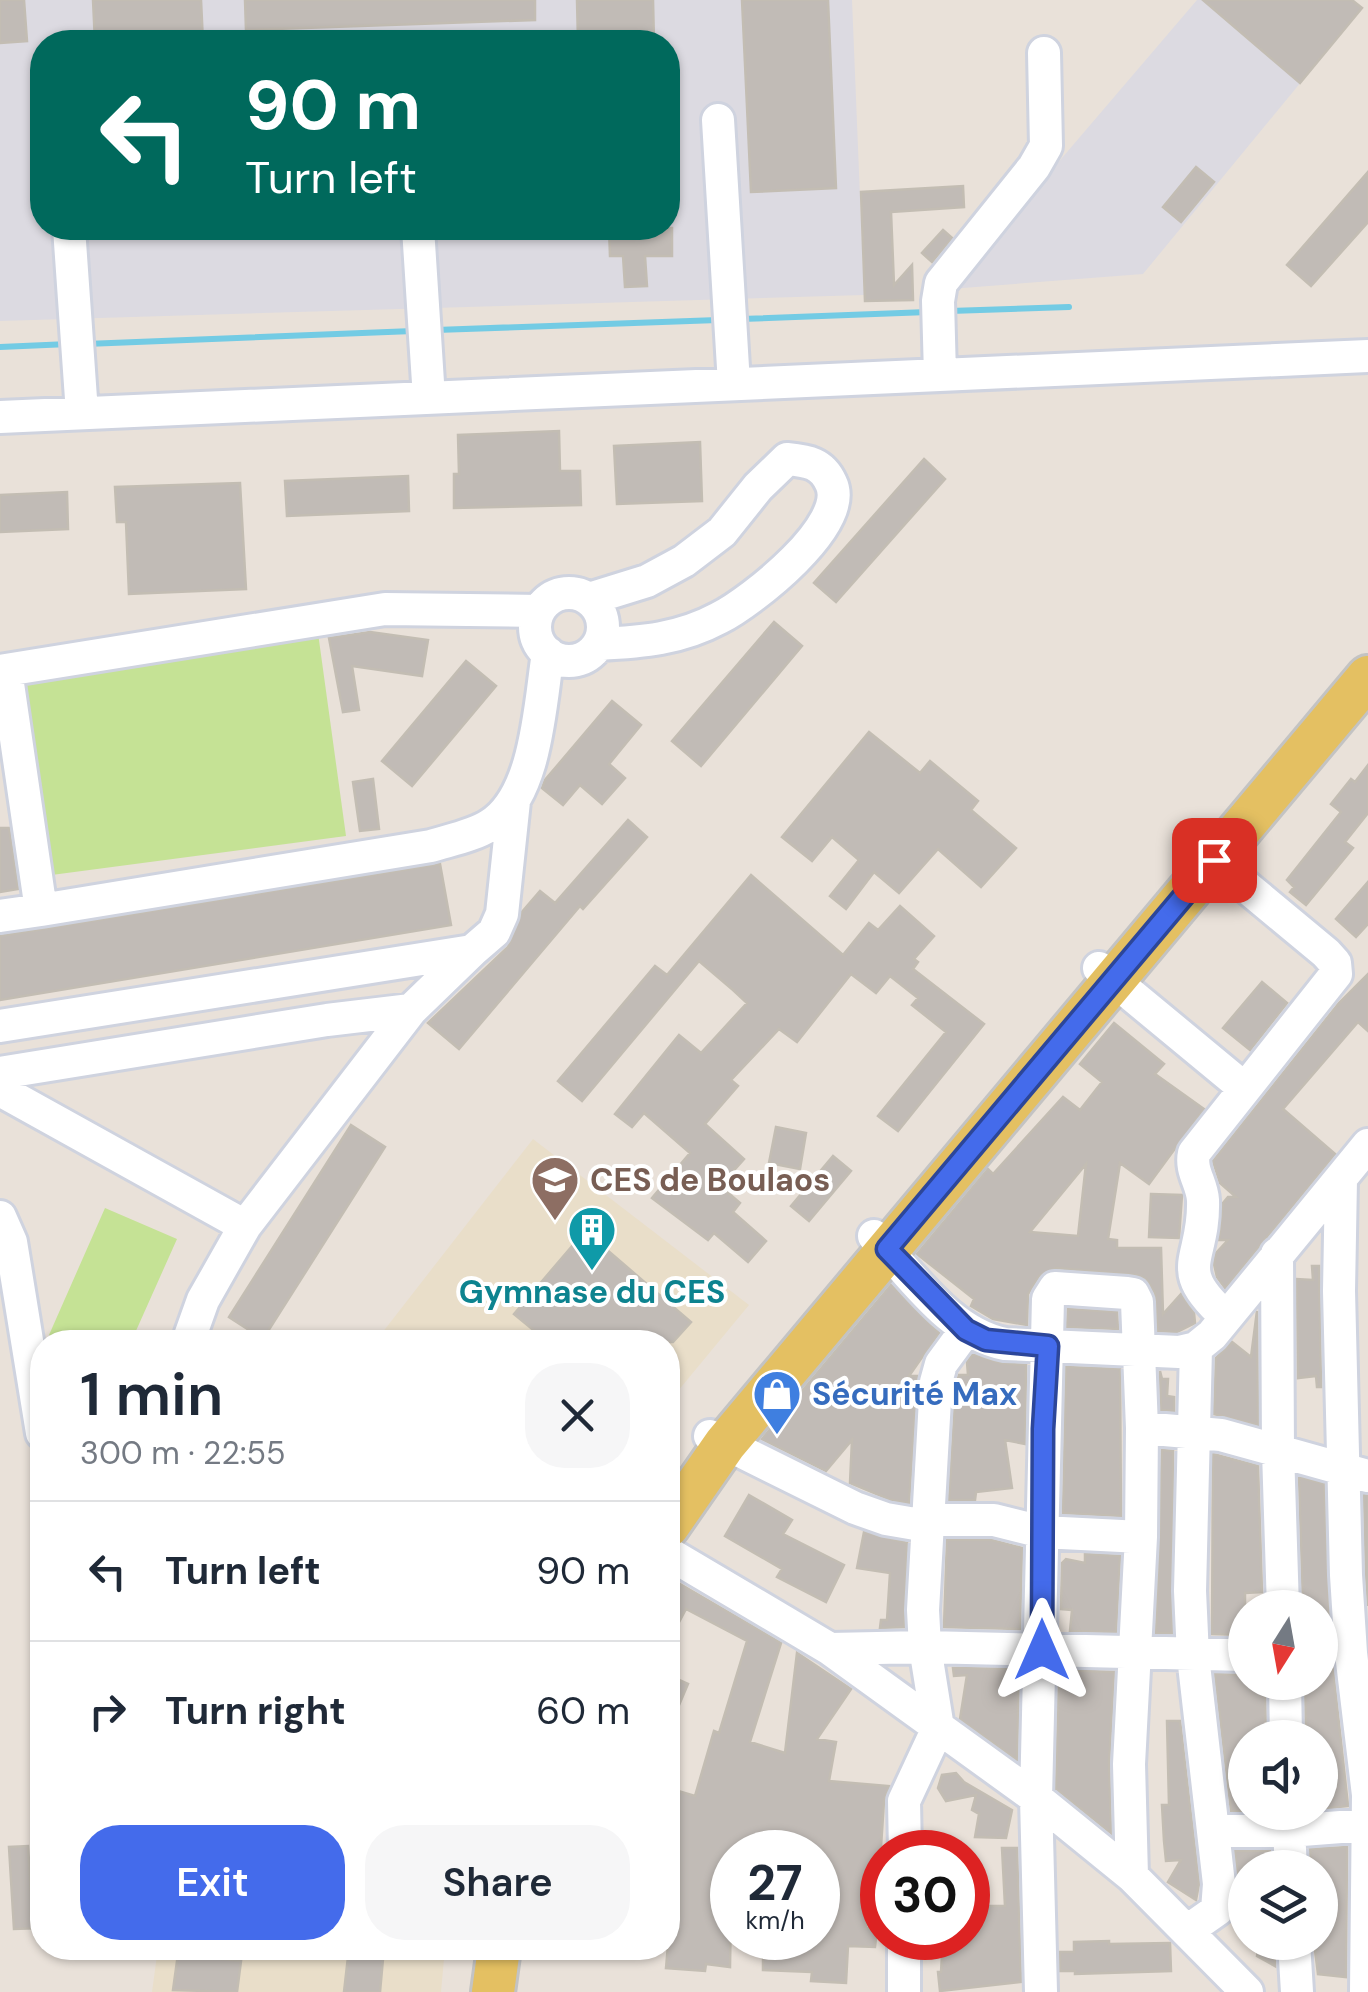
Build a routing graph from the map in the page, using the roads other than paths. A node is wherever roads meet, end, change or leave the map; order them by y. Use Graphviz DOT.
graph roads {
  1 [pos="1044,53"];
  2 [pos="718,120"];
  3 [pos="70,240"];
  4 [pos="419,240"];
  5 [pos="1368,356"];
  6 [pos="940,375"];
  7 [pos="734,384"];
  8 [pos="429,398"];
  9 [pos="82,413"];
  10 [pos="0,417"];
  11 [pos="589,599"];
  12 [pos="539,611"];
  13 [pos="1368,646"];
  14 [pos="575,652"];
  15 [pos="3,670"];
  16 [pos="1368,678"];
  17 [pos="514,800"];
  18 [pos="1206,856"];
  19 [pos="41,910"];
  20 [pos="0,916"];
  21 [pos="472,951"];
  22 [pos="1107,974"];
  23 [pos="412,1010"];
  24 [pos="0,1026"];
  25 [pos="0,1073"];
  26 [pos="1244,1088"];
  27 [pos="0,1090"];
  28 [pos="1368,1145"];
  29 [pos="1341,1179"];
  30 [pos="0,1217"];
  31 [pos="245,1226"];
  32 [pos="881,1243"];
  33 [pos="1354,1246"];
  34 [pos="1281,1250"];
  35 [pos="1226,1318"];
  36 [pos="192,1330"];
  37 [pos="966,1330"];
  38 [pos="1048,1346"];
  39 [pos="1196,1348"];
  40 [pos="1139,1351"];
  41 [pos="30,1358"];
  42 [pos="1355,1403"];
  43 [pos="1142,1428"];
  44 [pos="1196,1431"];
  45 [pos="718,1440"];
  46 [pos="1278,1452"];
  47 [pos="1355,1472"];
  48 [pos="680,1481"];
  49 [pos="680,1505"];
  50 [pos="927,1526"];
  51 [pos="1042,1532"];
  52 [pos="1141,1538"];
  53 [pos="680,1560"];
  54 [pos="1282,1590"];
  55 [pos="926,1647"];
  56 [pos="830,1649"];
  57 [pos="1042,1650"];
  58 [pos="1134,1654"];
  59 [pos="1346,1654"];
  60 [pos="1228,1655"];
  61 [pos="1194,1656"];
  62 [pos="938,1728"];
  63 [pos="1036,1798"];
  64 [pos="1338,1824"];
  65 [pos="1368,1826"];
  66 [pos="1228,1829"];
  67 [pos="905,1830"];
  68 [pos="1215,1831"];
  69 [pos="1132,1876"];
  70 [pos="1367,1907"];
  71 [pos="1187,1931"];
  72 [pos="498,1960"];
  73 [pos="516,1960"];
  74 [pos="904,1960"];
  75 [pos="1295,1960"];
  76 [pos="493,1992"];
  77 [pos="512,1992"];
  78 [pos="904,1992"];
  79 [pos="1041,1992"];
  80 [pos="1247,1992"];
  81 [pos="1296,1992"];
  82 [pos="1366,1992"];
  1 -- 6 [label="street"];
  2 -- 7 [label="street"];
  3 -- 9 [label="street"];
  4 -- 8 [label="street"];
  5 -- 6 [label="street"];
  6 -- 7 [label="street"];
  7 -- 8 [label="street"];
  8 -- 9 [label="street"];
  9 -- 10 [label="street"];
  11 -- 12 [label="street"];
  11 -- 14 [label="street"];
  11 -- 14 [label="street"];
  12 -- 14 [label="street"];
  12 -- 15 [label="street"];
  13 -- 18 [label="main road"];
  14 -- 17 [label="street"];
  15 -- 19 [label="street"];
  16 -- 18 [label="main road"];
  17 -- 19 [label="street"];
  17 -- 21 [label="street"];
  18 -- 22 [label="main road"];
  18 -- 26 [label="street"];
  19 -- 20 [label="street"];
  21 -- 23 [label="street"];
  21 -- 24 [label="street"];
  22 -- 26 [label="street"];
  22 -- 32 [label="main road"];
  23 -- 25 [label="street"];
  23 -- 31 [label="street"];
  26 -- 35 [label="street"];
  27 -- 31 [label="street"];
  28 -- 29 [label="street"];
  29 -- 33 [label="street"];
  29 -- 34 [label="street"];
  30 -- 41 [label="street"];
  31 -- 36 [label="street"];
  32 -- 37 [label="street"];
  32 -- 45 [label="main road"];
  33 -- 34 [label="street"];
  33 -- 42 [label="street"];
  34 -- 35 [label="street"];
  34 -- 46 [label="street"];
  35 -- 39 [label="street"];
  37 -- 38 [label="street"];
  37 -- 50 [label="street"];
  38 -- 40 [label="street"];
  38 -- 40 [label="street"];
  38 -- 51 [label="street"];
  39 -- 40 [label="street"];
  39 -- 44 [label="street"];
  40 -- 43 [label="street"];
  42 -- 47 [label="street"];
  43 -- 44 [label="street"];
  43 -- 52 [label="street"];
  44 -- 46 [label="street"];
  44 -- 61 [label="street"];
  45 -- 48 [label="main road"];
  45 -- 49 [label="main road"];
  45 -- 50 [label="street"];
  46 -- 47 [label="street"];
  46 -- 54 [label="street"];
  47 -- 59 [label="street"];
  50 -- 51 [label="street"];
  50 -- 55 [label="street"];
  51 -- 52 [label="street"];
  51 -- 57 [label="street"];
  52 -- 58 [label="street"];
  53 -- 56 [label="street"];
  55 -- 56 [label="street"];
  55 -- 57 [label="street"];
  55 -- 62 [label="street"];
  56 -- 62 [label="street"];
  57 -- 58 [label="street"];
  57 -- 63 [label="street"];
  58 -- 61 [label="street"];
  58 -- 69 [label="street"];
  59 -- 65 [label="street"];
  60 -- 61 [label="street"];
  61 -- 68 [label="street"];
  62 -- 63 [label="street"];
  62 -- 67 [label="street"];
  63 -- 69 [label="street"];
  63 -- 79 [label="street"];
  64 -- 65 [label="street"];
  65 -- 70 [label="street"];
  66 -- 68 [label="street"];
  68 -- 71 [label="street"];
  69 -- 71 [label="street"];
  70 -- 82 [label="street"];
  71 -- 80 [label="street"];
  72 -- 76 [label="main road"];
  73 -- 77 [label="main road"];
  74 -- 78 [label="street"];
  75 -- 81 [label="street"];
}
